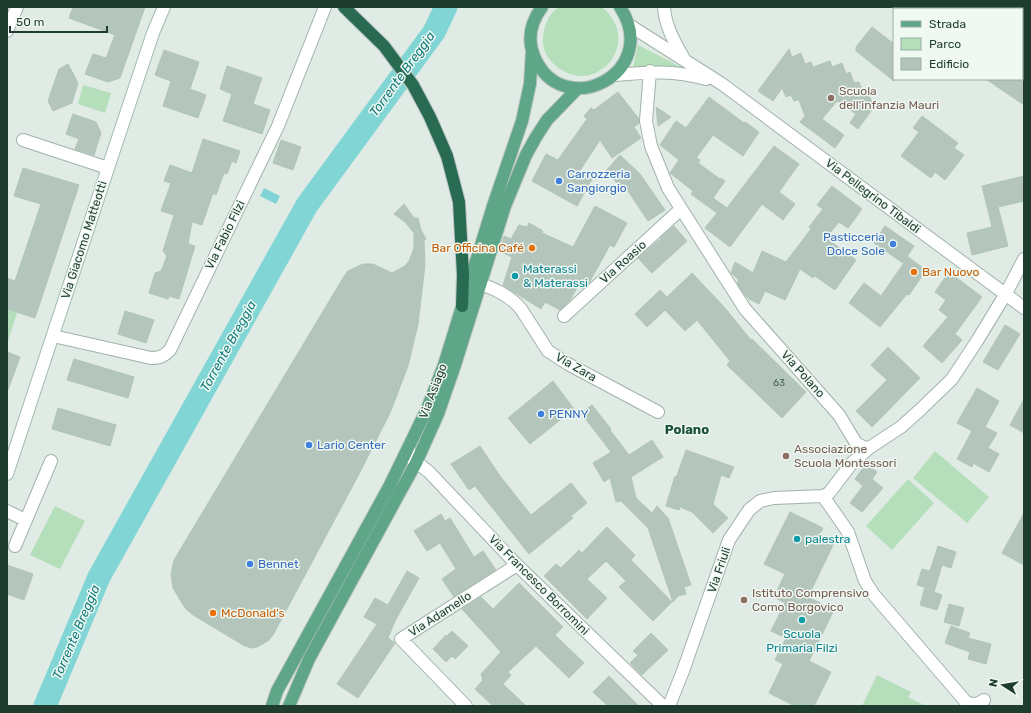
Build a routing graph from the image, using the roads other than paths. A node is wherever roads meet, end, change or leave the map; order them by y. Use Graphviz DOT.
graph roads {
  1 [pos="17,7"];
  2 [pos="164,7"];
  3 [pos="325,7"];
  4 [pos="344,7"];
  5 [pos="620,7"];
  6 [pos="664,7"];
  7 [pos="539,9"];
  8 [pos="629,25"];
  9 [pos="7,31"];
  10 [pos="532,51"];
  11 [pos="684,60"];
  12 [pos="650,71"];
  13 [pos="615,75"];
  14 [pos="722,84"];
  15 [pos="578,88"];
  16 [pos="23,140"];
  17 [pos="108,168"];
  18 [pos="681,208"];
  19 [pos="1024,258"];
  20 [pos="475,282"];
  21 [pos="1005,295"];
  22 [pos="462,306"];
  23 [pos="1024,308"];
  24 [pos="564,316"];
  25 [pos="53,336"];
  26 [pos="658,412"];
  27 [pos="410,445"];
  28 [pos="869,448"];
  29 [pos="51,461"];
  30 [pos="416,463"];
  31 [pos="7,474"];
  32 [pos="823,496"];
  33 [pos="7,511"];
  34 [pos="25,520"];
  35 [pos="14,546"];
  36 [pos="517,565"];
  37 [pos="984,700"];
  38 [pos="272,706"];
  39 [pos="289,706"];
  40 [pos="466,706"];
  41 [pos="663,706"];
  42 [pos="669,706"];
  1 -- 9 [label="street"];
  2 -- 17 [label="street, Via Giacomo Matteotti"];
  3 -- 25 [label="street, Via Fabio Filzi"];
  4 -- 22 [label="highway"];
  5 -- 8 [label="main road"];
  6 -- 11 [label="street"];
  7 -- 10 [label="main road, Via Asiago"];
  8 -- 11 [label="street, Via Pellegrino Tibaldi"];
  8 -- 13 [label="main road"];
  10 -- 15 [label="main road"];
  10 -- 20 [label="main road, Via Asiago"];
  11 -- 14 [label="street, Via Pellegrino Tibaldi"];
  12 -- 13 [label="street, Via Pellegrino Tibaldi"];
  12 -- 14 [label="street, Via Pellegrino Tibaldi"];
  12 -- 18 [label="street, Via Polano"];
  13 -- 15 [label="main road"];
  14 -- 21 [label="street, Via Pellegrino Tibaldi"];
  15 -- 20 [label="main road, Via Asiago"];
  16 -- 17 [label="street"];
  17 -- 25 [label="street, Via Giacomo Matteotti"];
  18 -- 24 [label="street, Via Roasio"];
  18 -- 28 [label="street, Via Polano"];
  19 -- 21 [label="street"];
  20 -- 22 [label="main road, Via Asiago"];
  20 -- 26 [label="street, Via Zara"];
  20 -- 30 [label="main road, Via Asiago"];
  21 -- 23 [label="street, Via Pellegrino Tibaldi"];
  21 -- 28 [label="street"];
  22 -- 27 [label="main road, Via Asiago"];
  25 -- 31 [label="street, Via Giacomo Matteotti"];
  27 -- 30 [label="street"];
  27 -- 38 [label="main road, Via Asiago"];
  28 -- 32 [label="street"];
  29 -- 34 [label="street"];
  30 -- 36 [label="street, Via Francesco Borromini"];
  30 -- 39 [label="main road, Via Asiago"];
  32 -- 37 [label="street"];
  32 -- 42 [label="street, Via Friuli"];
  33 -- 34 [label="street"];
  34 -- 35 [label="street"];
  36 -- 40 [label="street, Via Adamello"];
  36 -- 41 [label="street, Via Francesco Borromini"];
}
